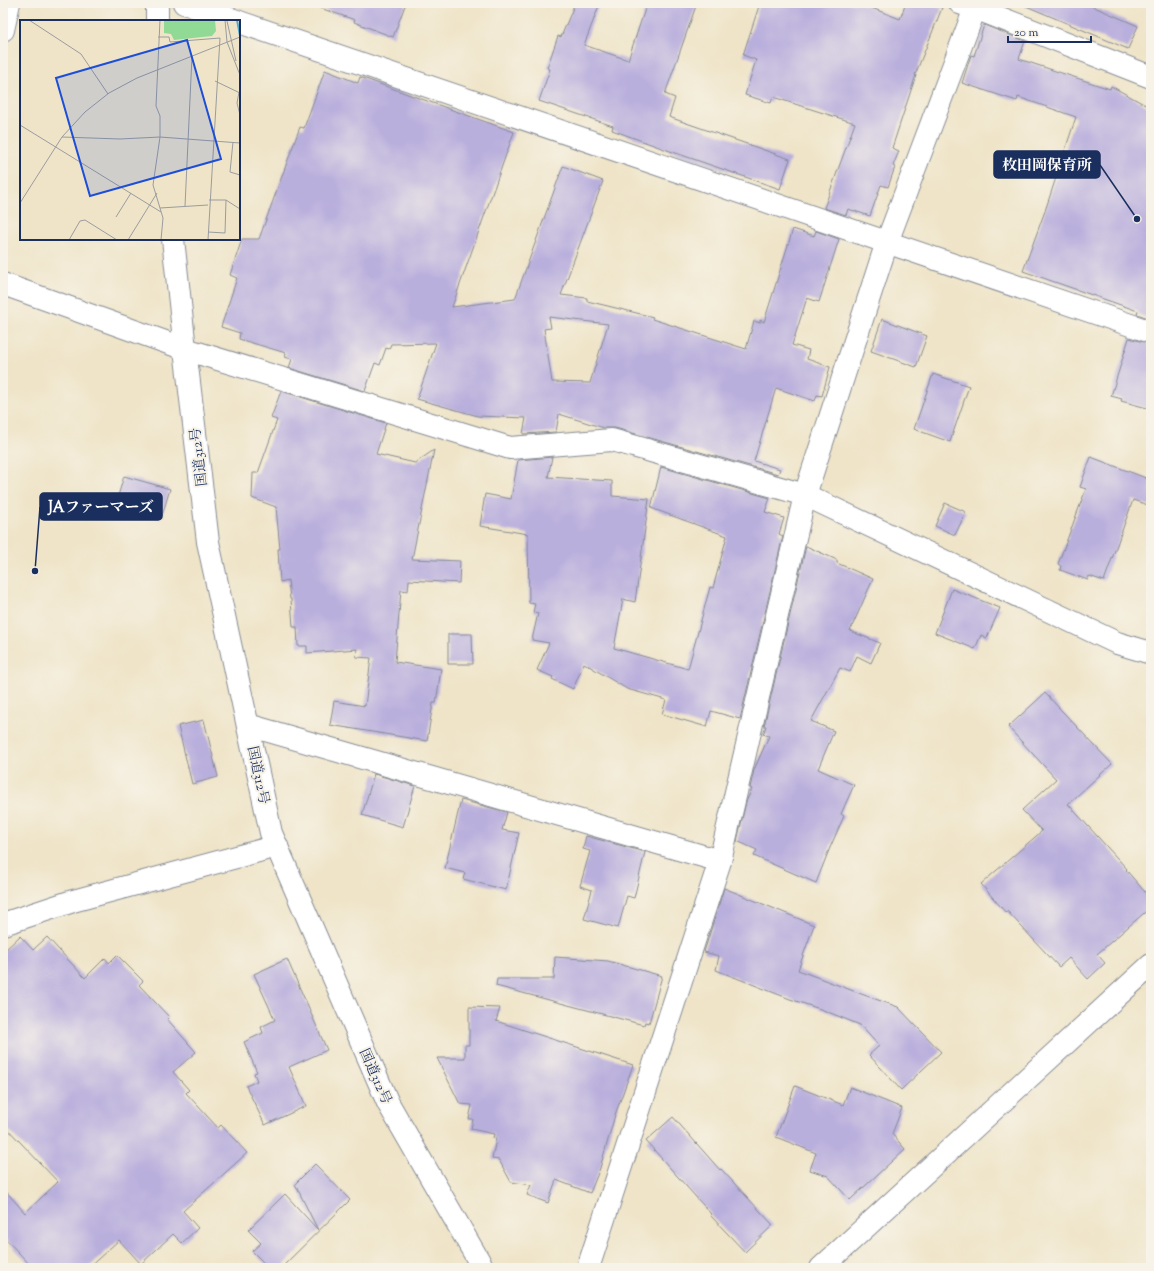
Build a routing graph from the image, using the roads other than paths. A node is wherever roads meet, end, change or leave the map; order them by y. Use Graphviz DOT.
graph roads {
  1 [pos="9,3"];
  2 [pos="156,3"];
  3 [pos="184,3"];
  4 [pos="971,5"];
  5 [pos="157,20"];
  6 [pos="235,20"];
  7 [pos="240,22"];
  8 [pos="3,30"];
  9 [pos="1151,77"];
  10 [pos="173,240"];
  11 [pos="887,242"];
  12 [pos="3,284"];
  13 [pos="1151,332"];
  14 [pos="185,349"];
  15 [pos="805,494"];
  16 [pos="1151,653"];
  17 [pos="248,725"];
  18 [pos="277,846"];
  19 [pos="720,862"];
  20 [pos="3,924"];
  21 [pos="1151,965"];
  22 [pos="483,1268"];
  23 [pos="588,1268"];
  24 [pos="821,1268"];
  1 -- 8 [label="main road"];
  2 -- 5 [label="main road"];
  3 -- 6 [label="main road"];
  4 -- 9 [label="main road"];
  4 -- 11 [label="main road"];
  7 -- 11 [label="main road"];
  10 -- 14 [label="main road, 国道312号"];
  11 -- 13 [label="main road"];
  11 -- 15 [label="main road"];
  12 -- 14 [label="main road"];
  14 -- 15 [label="main road"];
  14 -- 17 [label="main road, 国道312号"];
  15 -- 16 [label="main road"];
  15 -- 19 [label="main road"];
  17 -- 18 [label="main road, 国道312号"];
  17 -- 19 [label="main road"];
  18 -- 20 [label="main road"];
  18 -- 22 [label="main road, 国道312号"];
  19 -- 23 [label="main road"];
  21 -- 24 [label="main road"];
}
